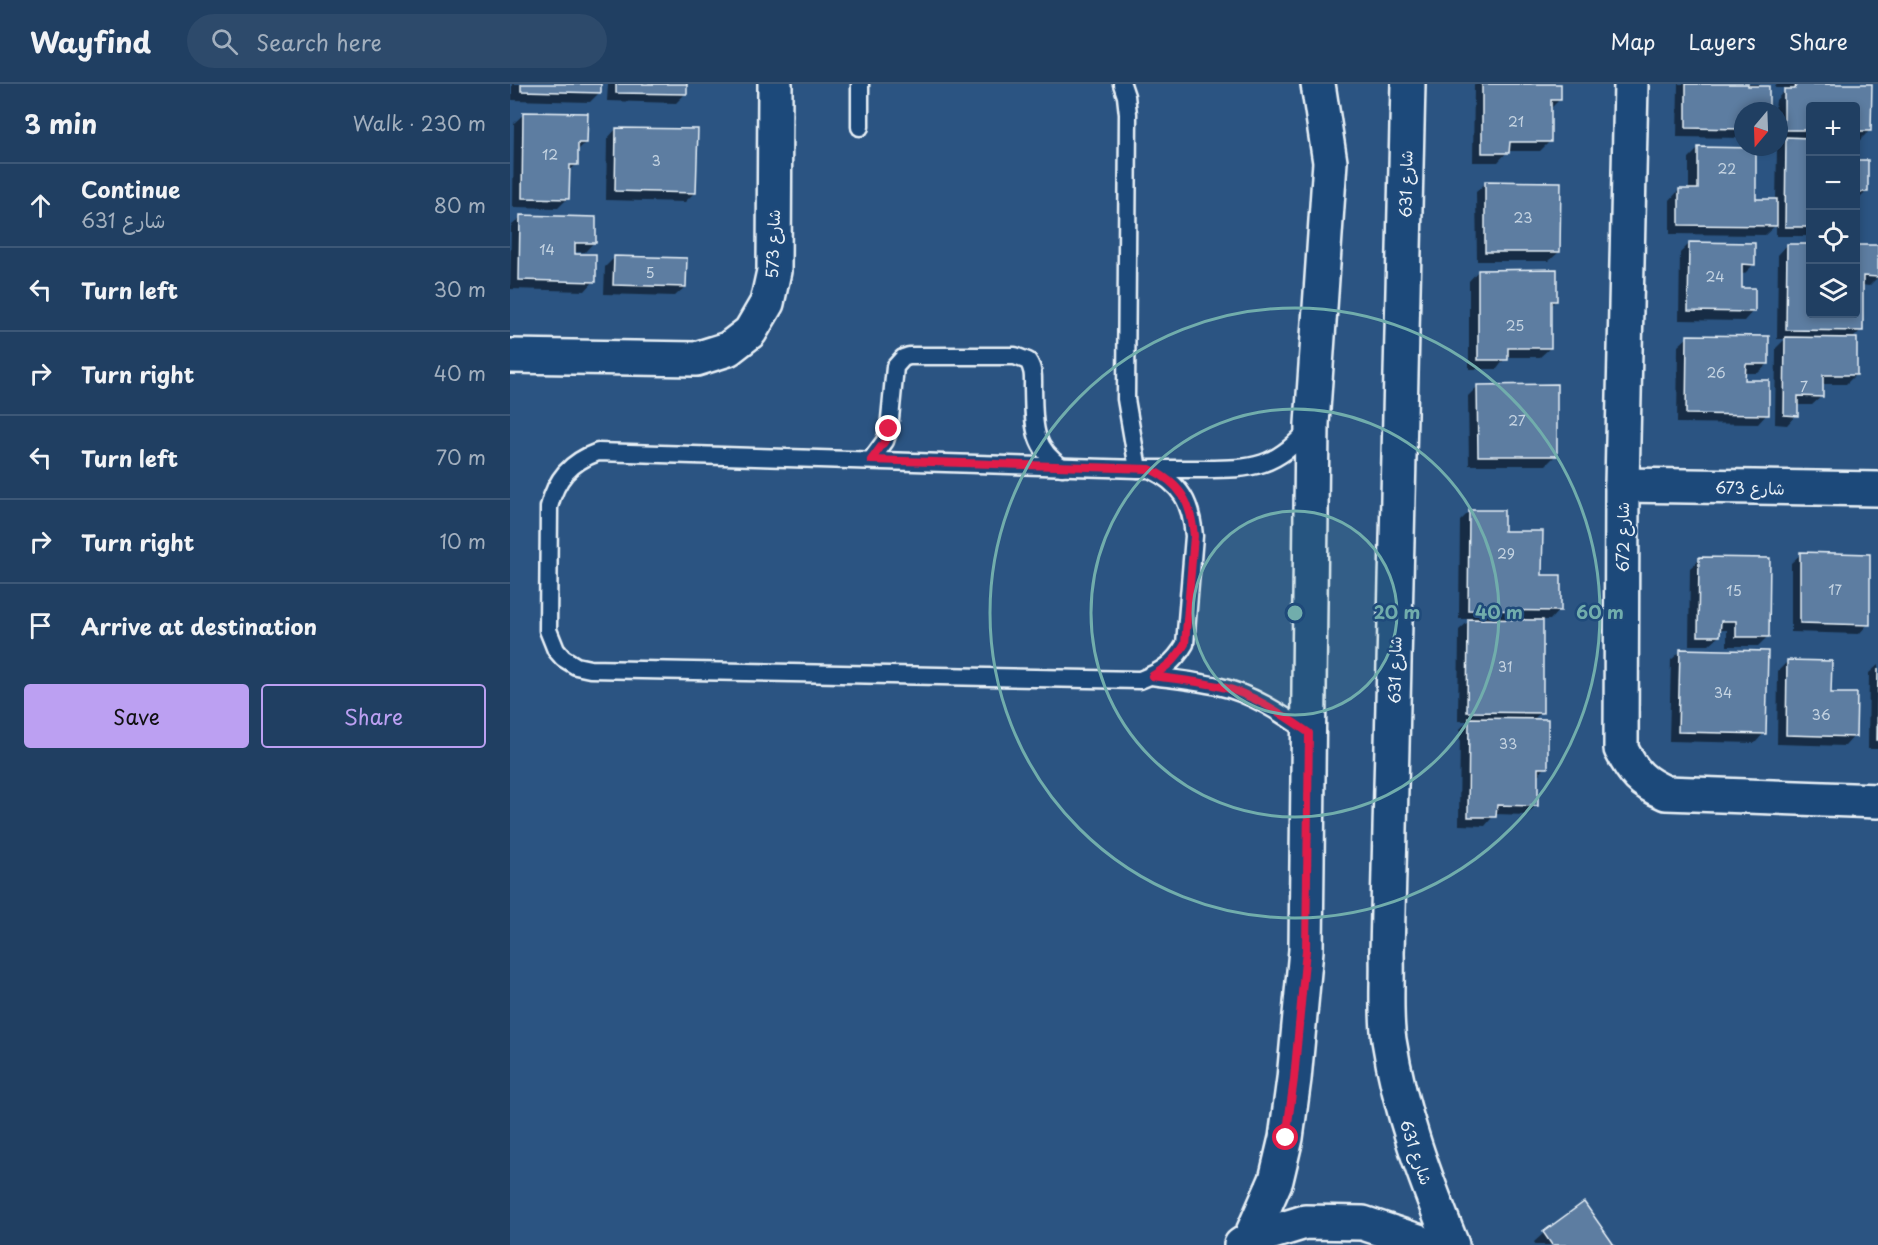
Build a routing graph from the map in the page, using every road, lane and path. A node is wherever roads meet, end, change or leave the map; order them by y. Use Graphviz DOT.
graph roads {
  1 [pos="775,84"];
  2 [pos="860,84"];
  3 [pos="1122,84"];
  4 [pos="1318,84"];
  5 [pos="1408,84"];
  6 [pos="1631,84"];
  7 [pos="860,128"];
  8 [pos="510,356"];
  9 [pos="1312,424"];
  10 [pos="871,460"];
  11 [pos="1062,467"];
  12 [pos="1144,469"];
  13 [pos="1622,485"];
  14 [pos="1878,489"];
  15 [pos="1152,676"];
  16 [pos="1309,733"];
  17 [pos="1878,801"];
  18 [pos="1246,1242"];
  19 [pos="1423,1245"];
  20 [pos="1452,1245"];
  1 -- 8 [label="main road, شارع 573"];
  2 -- 7 [label="lane"];
  3 -- 12 [label="lane"];
  4 -- 9 [label="main road"];
  5 -- 20 [label="main road, شارع 631"];
  6 -- 13 [label="main road, شارع 672"];
  9 -- 12 [label="lane"];
  9 -- 16 [label="main road"];
  10 -- 11 [label="lane"];
  10 -- 11 [label="lane"];
  10 -- 15 [label="lane"];
  11 -- 12 [label="lane"];
  12 -- 15 [label="lane"];
  13 -- 14 [label="main road, شارع 673"];
  13 -- 17 [label="main road, شارع 672"];
  15 -- 16 [label="lane"];
  16 -- 18 [label="main road"];
  18 -- 19 [label="main road"];
}
